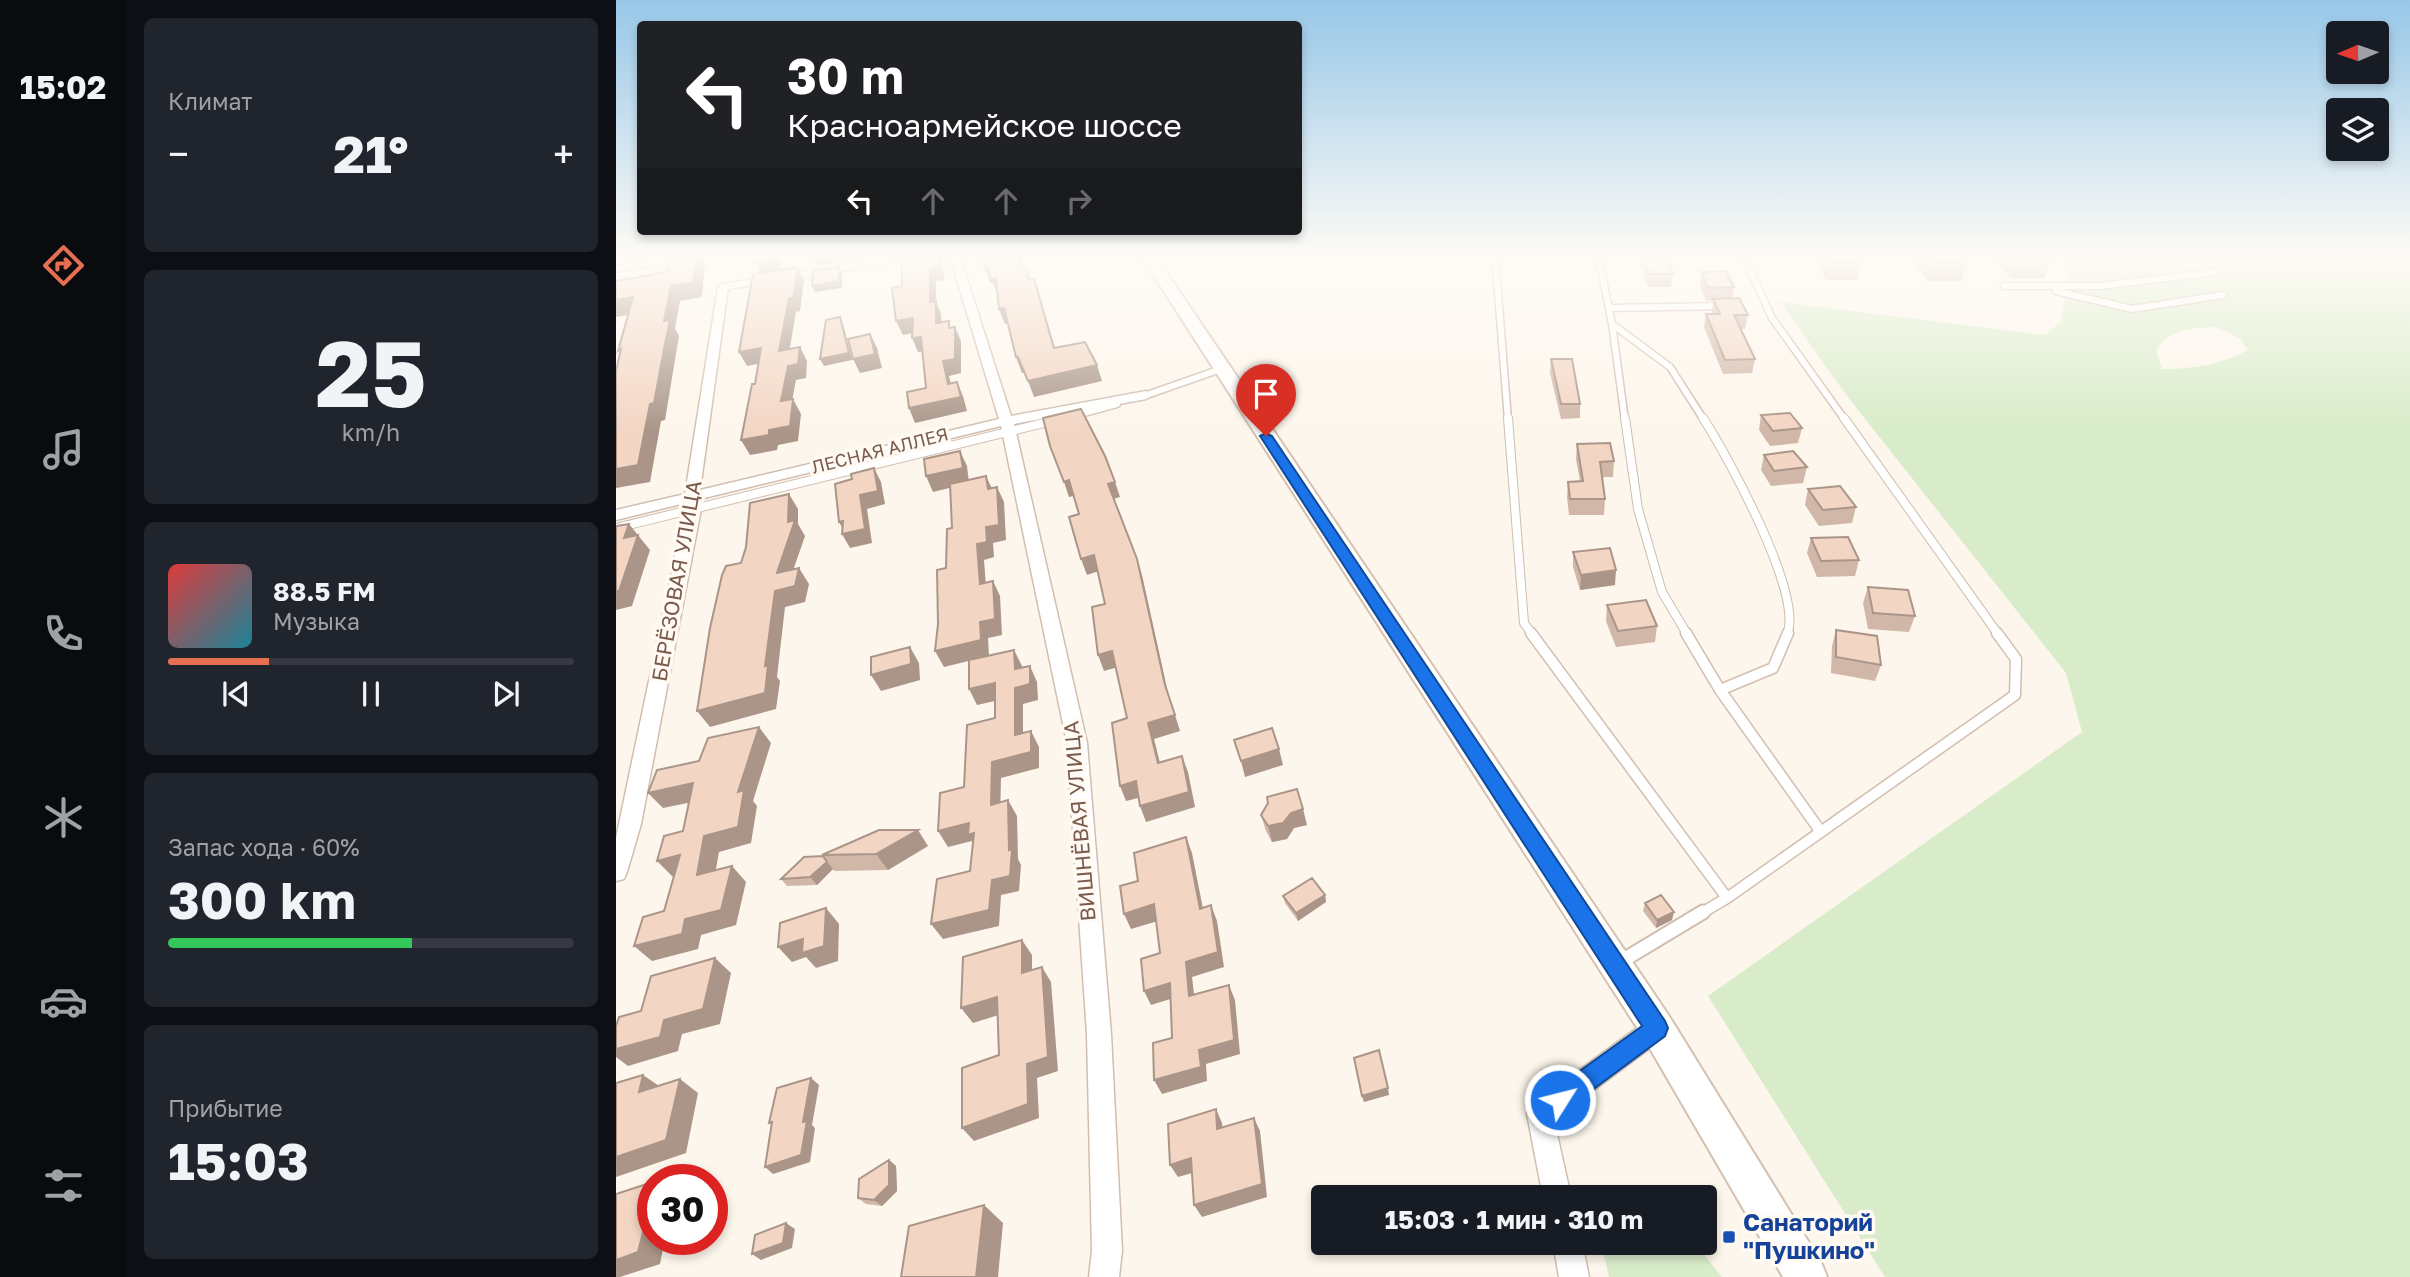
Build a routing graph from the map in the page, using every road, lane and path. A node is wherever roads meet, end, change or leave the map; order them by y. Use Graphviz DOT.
graph roads {
  1 [pos="719,314"];
  2 [pos="973,314"];
  3 [pos="1185,314"];
  4 [pos="1500,314"];
  5 [pos="1610,314"];
  6 [pos="1770,314"];
  7 [pos="1612,324"];
  8 [pos="1221,369"];
  9 [pos="1146,396"];
  10 [pos="1008,427"];
  11 [pos="692,503"];
  12 [pos="616,515"];
  13 [pos="616,528"];
  14 [pos="1720,690"];
  15 [pos="1821,832"];
  16 [pos="616,872"];
  17 [pos="1727,898"];
  18 [pos="1615,965"];
  19 [pos="1657,1028"];
  20 [pos="1556,1185"];
  21 [pos="1570,1255"];
  22 [pos="1104,1277"];
  23 [pos="1574,1277"];
  24 [pos="1806,1277"];
  1 -- 11 [label="street, БЕРЁЗОВАЯ УЛИЦА"];
  2 -- 10 [label="street, ВИШНЁВАЯ УЛИЦА"];
  3 -- 8 [label="main road"];
  4 -- 17 [label="lane"];
  5 -- 7 [label="lane"];
  6 -- 15 [label="lane"];
  7 -- 14 [label="lane"];
  7 -- 14 [label="lane"];
  8 -- 9 [label="lane"];
  8 -- 18 [label="main road"];
  9 -- 10 [label="street, ЛЕСНАЯ АЛЛЕЯ"];
  10 -- 11 [label="street, ЛЕСНАЯ АЛЛЕЯ"];
  10 -- 22 [label="street, ВИШНЁВАЯ УЛИЦА"];
  11 -- 12 [label="street, ЛЕСНАЯ АЛЛЕЯ"];
  11 -- 13 [label="lane"];
  11 -- 16 [label="street, БЕРЁЗОВАЯ УЛИЦА"];
  14 -- 15 [label="lane"];
  15 -- 17 [label="lane"];
  17 -- 18 [label="lane"];
  18 -- 19 [label="main road"];
  19 -- 20 [label="street"];
  19 -- 24 [label="main road"];
  21 -- 23 [label="street"];
}
